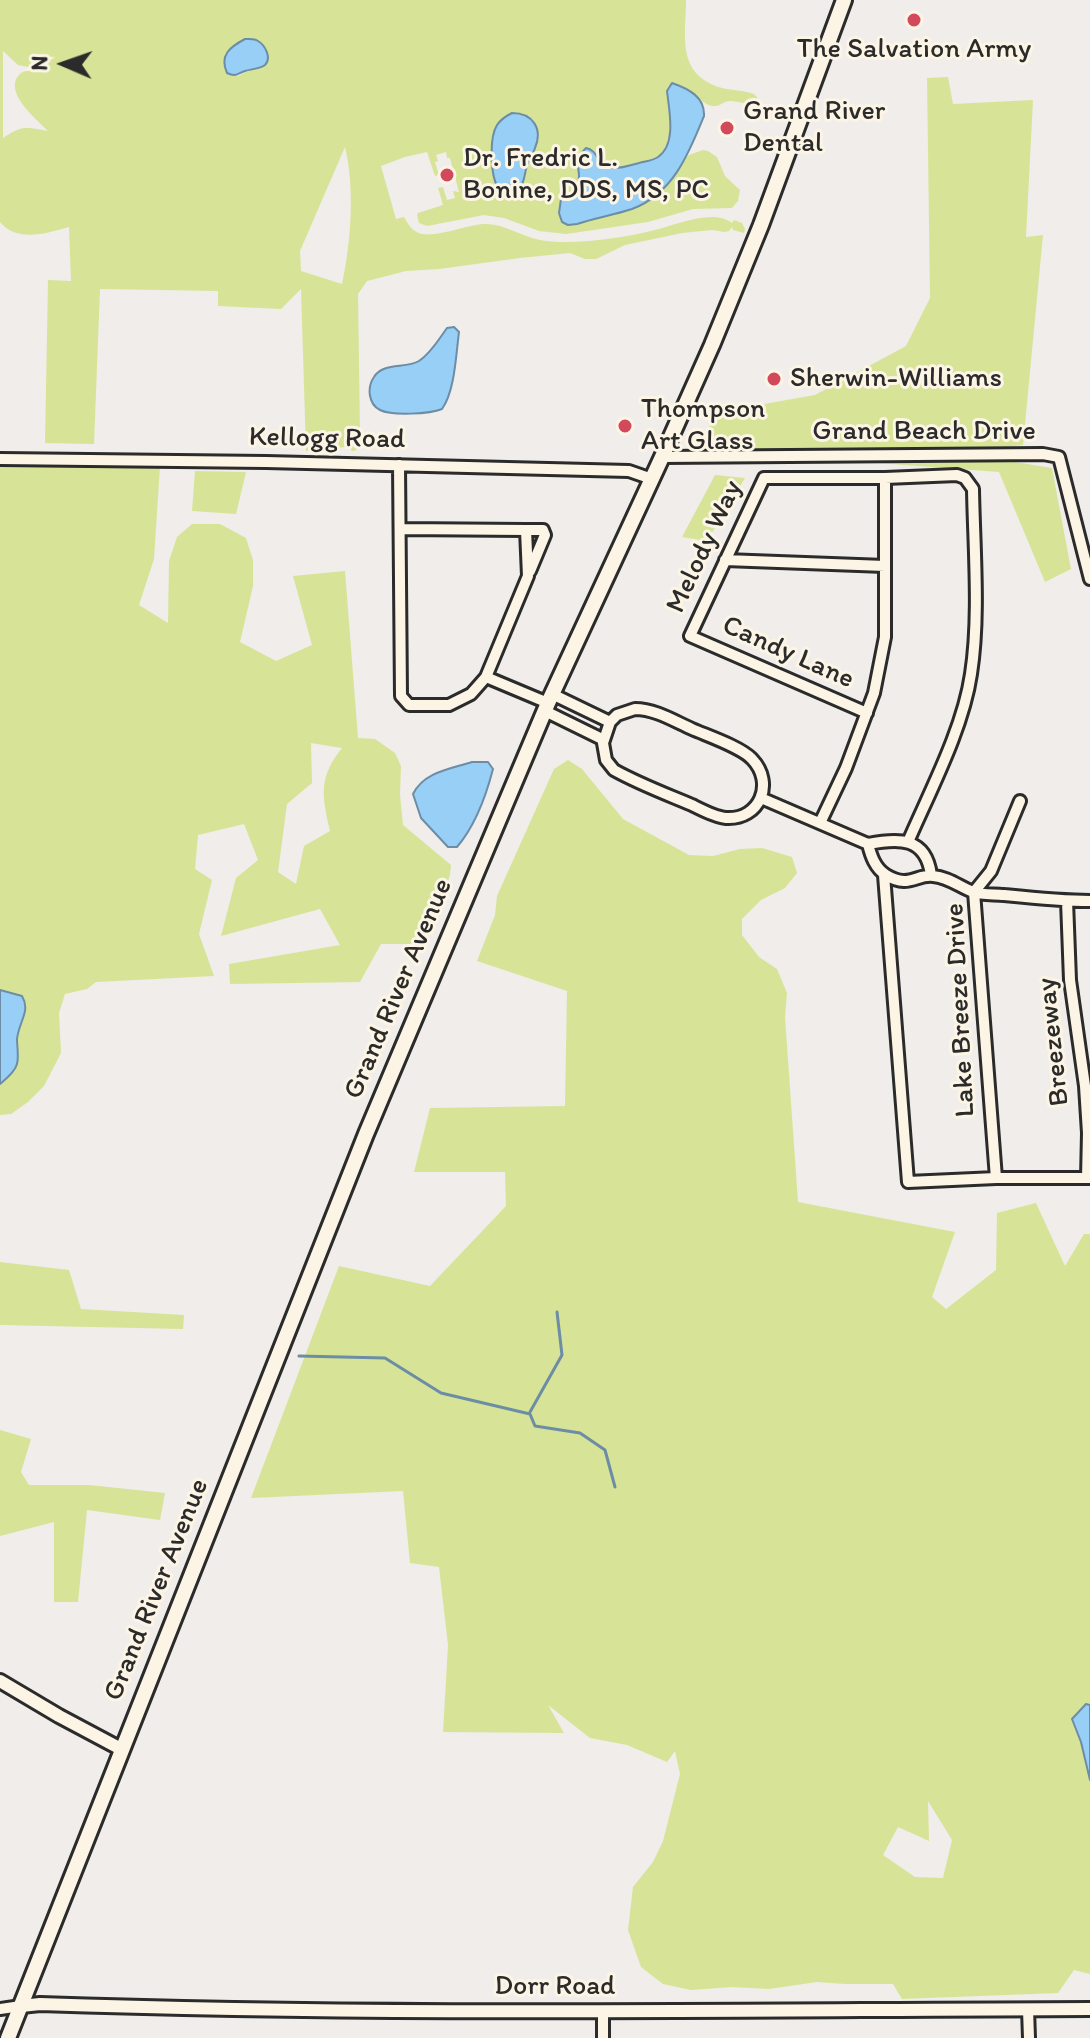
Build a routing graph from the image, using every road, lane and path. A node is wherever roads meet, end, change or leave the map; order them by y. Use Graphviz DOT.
graph roads {
  1 [pos="844,0"];
  2 [pos="662,457"];
  3 [pos="0,459"];
  4 [pos="399,465"];
  5 [pos="885,478"];
  6 [pos="652,479"];
  7 [pos="400,529"];
  8 [pos="526,530"];
  9 [pos="725,560"];
  10 [pos="885,566"];
  11 [pos="528,576"];
  12 [pos="1090,579"];
  13 [pos="690,636"];
  14 [pos="486,677"];
  15 [pos="548,703"];
  16 [pos="867,713"];
  17 [pos="610,722"];
  18 [pos="604,740"];
  19 [pos="761,798"];
  20 [pos="1020,801"];
  21 [pos="820,823"];
  22 [pos="908,842"];
  23 [pos="868,844"];
  24 [pos="884,875"];
  25 [pos="931,875"];
  26 [pos="974,892"];
  27 [pos="1067,901"];
  28 [pos="1090,901"];
  29 [pos="996,1178"];
  30 [pos="1089,1178"];
  31 [pos="0,1681"];
  32 [pos="121,1749"];
  33 [pos="21,2006"];
  34 [pos="0,2009"];
  35 [pos="1028,2009"];
  36 [pos="1090,2009"];
  37 [pos="603,2012"];
  38 [pos="8,2038"];
  39 [pos="603,2038"];
  40 [pos="1029,2038"];
  1 -- 2 [label="main road, Grand River Avenue"];
  2 -- 6 [label="main road, Grand River Avenue"];
  2 -- 12 [label="street, Grand Beach Drive"];
  3 -- 4 [label="street, Kellogg Road"];
  4 -- 6 [label="street, Kellogg Road"];
  4 -- 7 [label="street"];
  5 -- 9 [label="street, Melody Way"];
  5 -- 10 [label="street"];
  5 -- 22 [label="street"];
  6 -- 15 [label="main road, Grand River Avenue"];
  7 -- 8 [label="street"];
  7 -- 14 [label="street"];
  8 -- 11 [label="street"];
  8 -- 11 [label="street"];
  9 -- 10 [label="street"];
  9 -- 13 [label="street, Melody Way"];
  10 -- 16 [label="street"];
  11 -- 14 [label="street"];
  13 -- 16 [label="street, Candy Lane"];
  14 -- 15 [label="street"];
  15 -- 17 [label="street"];
  15 -- 18 [label="street"];
  15 -- 32 [label="main road, Grand River Avenue"];
  16 -- 21 [label="street"];
  17 -- 18 [label="street"];
  17 -- 19 [label="street"];
  18 -- 19 [label="street"];
  19 -- 21 [label="street"];
  20 -- 26 [label="street, Lake Breeze Drive"];
  21 -- 23 [label="street"];
  22 -- 23 [label="street"];
  22 -- 25 [label="street"];
  23 -- 24 [label="street"];
  24 -- 25 [label="street"];
  24 -- 29 [label="street"];
  25 -- 26 [label="street"];
  26 -- 27 [label="street"];
  26 -- 29 [label="street, Lake Breeze Drive"];
  27 -- 28 [label="street"];
  27 -- 30 [label="street, Breezeway"];
  29 -- 30 [label="street"];
  31 -- 32 [label="street"];
  32 -- 33 [label="main road, Grand River Avenue"];
  33 -- 34 [label="street"];
  33 -- 37 [label="street, Dorr Road"];
  33 -- 38 [label="main road, Grand River Avenue"];
  35 -- 36 [label="street, Dorr Road"];
  35 -- 37 [label="street, Dorr Road"];
  35 -- 40 [label="street"];
  37 -- 39 [label="street"];
}
